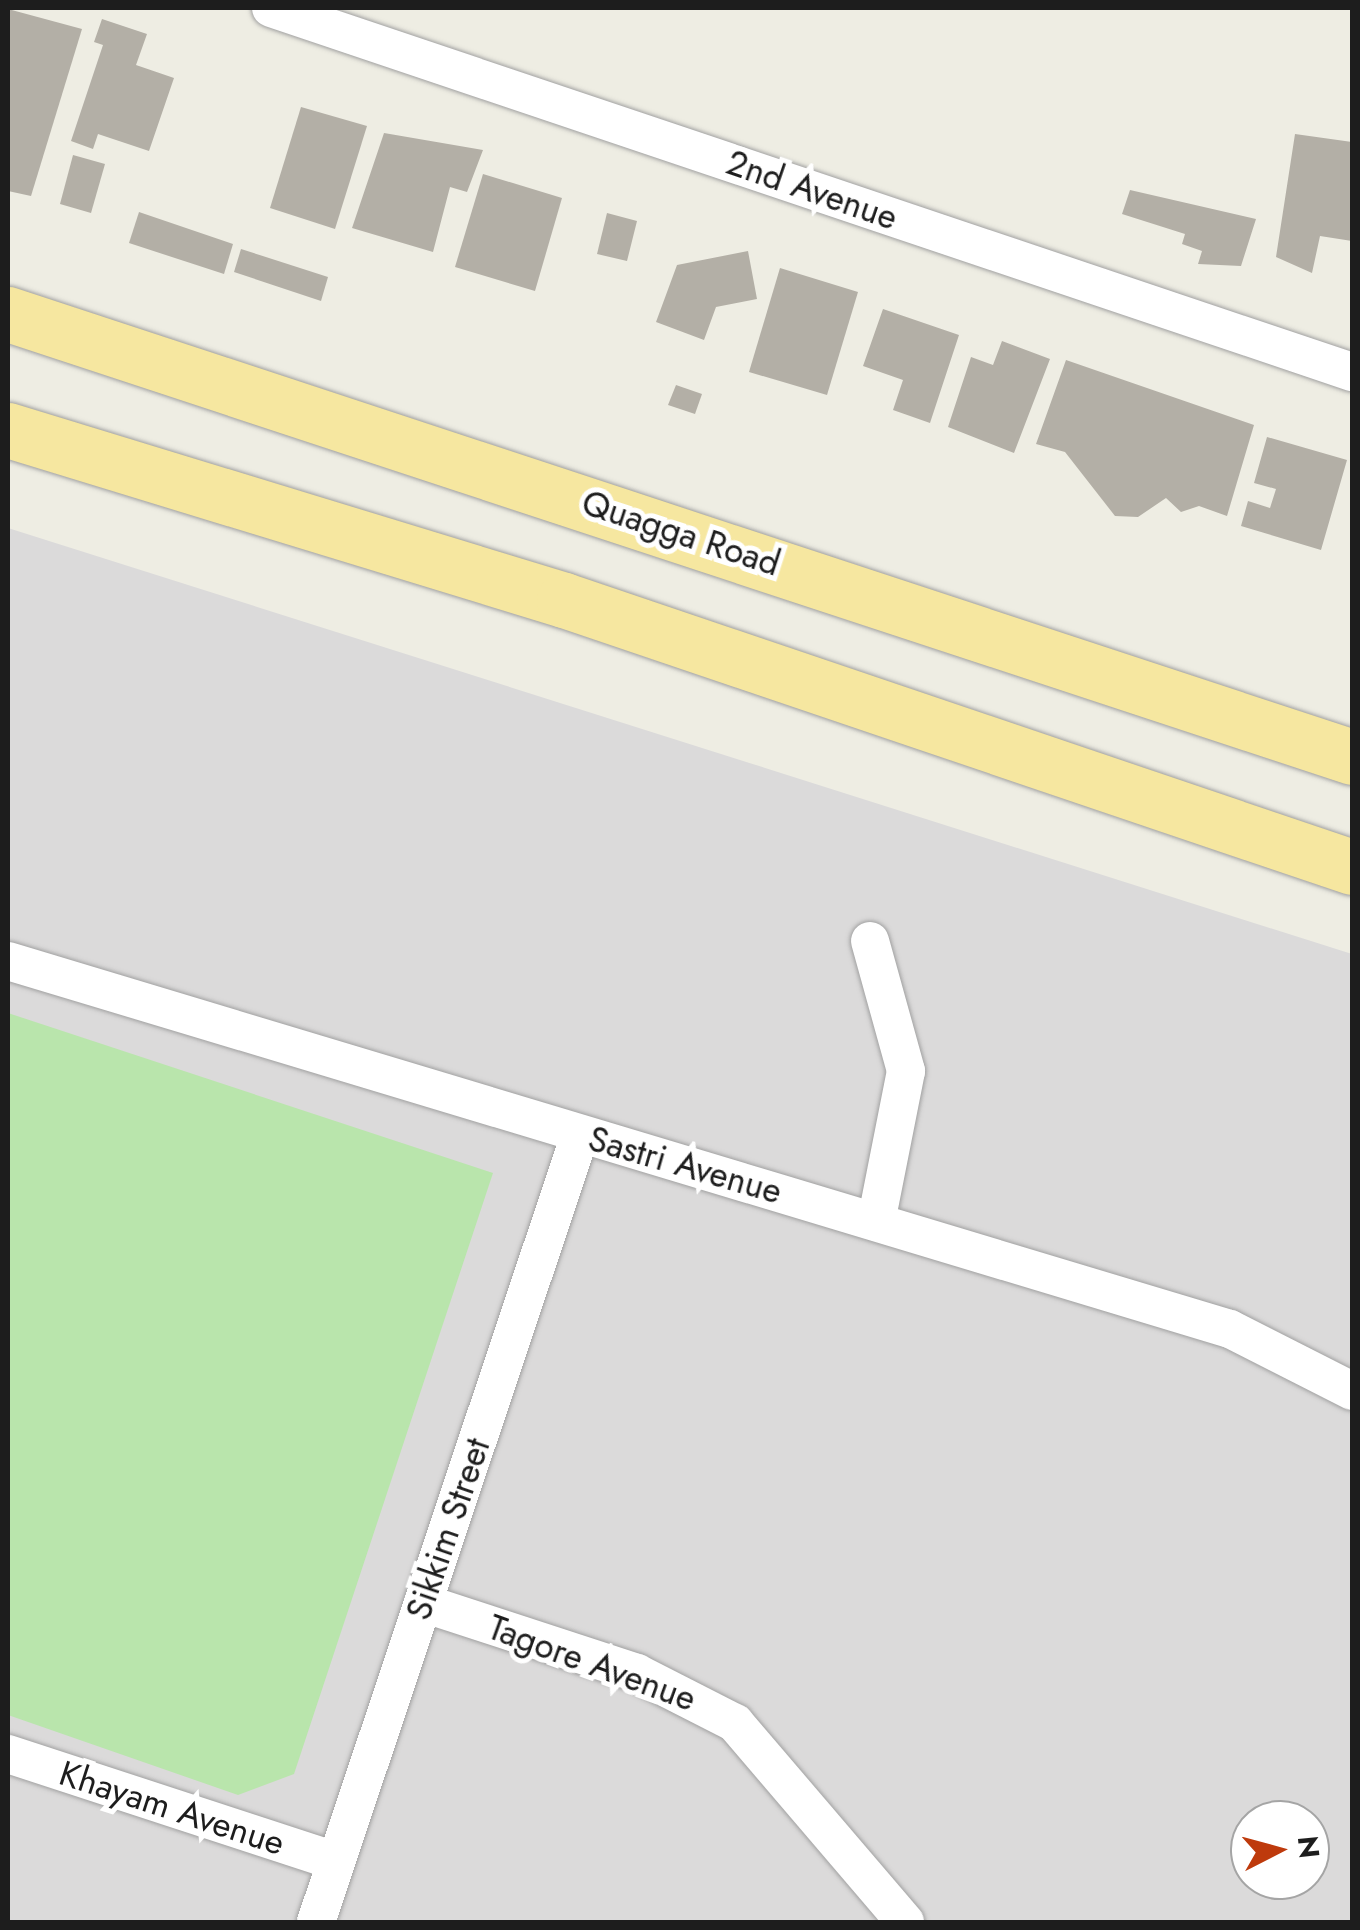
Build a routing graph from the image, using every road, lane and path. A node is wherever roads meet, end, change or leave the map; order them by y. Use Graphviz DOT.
graph roads {
  1 [pos="271,8"];
  2 [pos="8,314"];
  3 [pos="1352,372"];
  4 [pos="8,430"];
  5 [pos="1352,757"];
  6 [pos="1352,867"];
  7 [pos="870,941"];
  8 [pos="8,961"];
  9 [pos="580,1135"];
  10 [pos="876,1218"];
  11 [pos="1352,1392"];
  12 [pos="423,1603"];
  13 [pos="8,1754"];
  14 [pos="336,1862"];
  15 [pos="316,1922"];
  16 [pos="905,1922"];
  1 -- 3 [label="street, 2nd Avenue"];
  2 -- 5 [label="main road, Quagga Road"];
  4 -- 6 [label="main road"];
  7 -- 10 [label="street"];
  8 -- 9 [label="street, Sastri Avenue"];
  9 -- 10 [label="street, Sastri Avenue"];
  9 -- 12 [label="street, Sikkim Street"];
  10 -- 11 [label="street, Sastri Avenue"];
  12 -- 14 [label="street, Sikkim Street"];
  12 -- 16 [label="street, Tagore Avenue"];
  13 -- 14 [label="street, Khayam Avenue"];
  14 -- 15 [label="street, Sikkim Street"];
}
